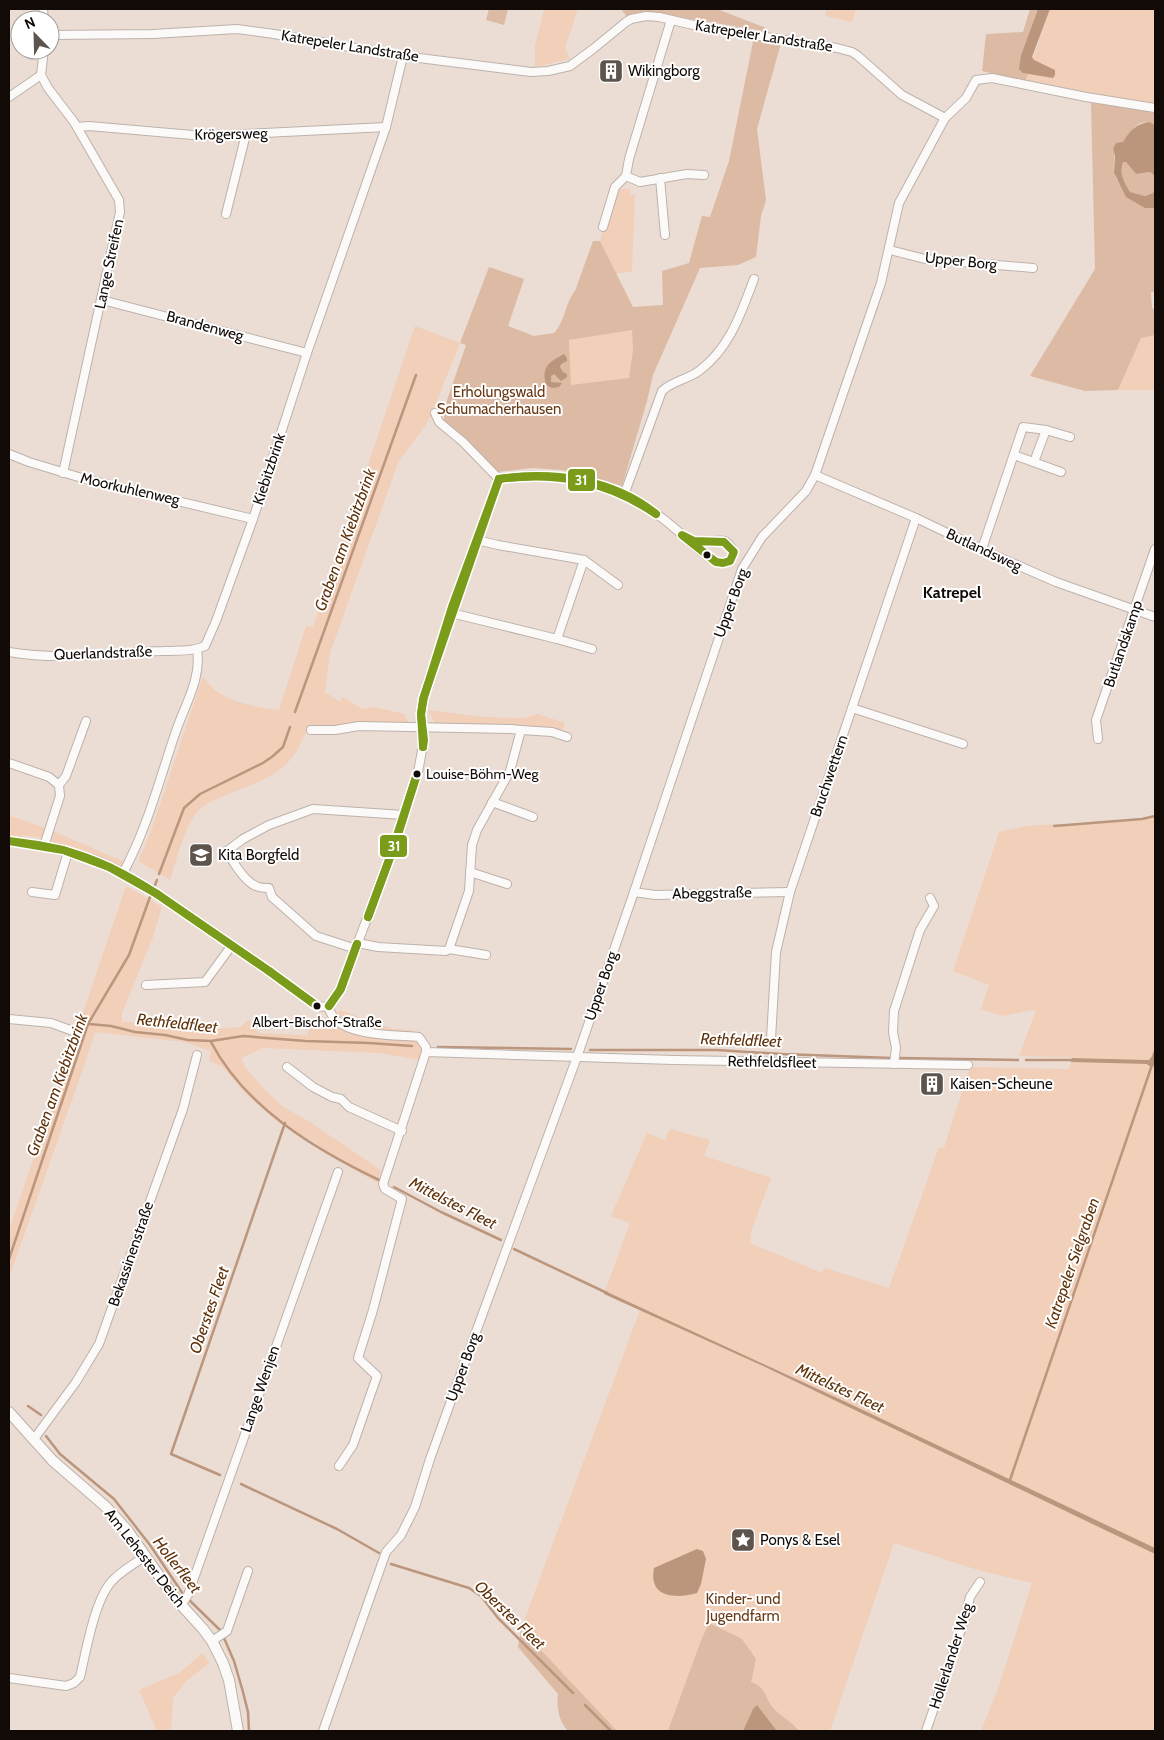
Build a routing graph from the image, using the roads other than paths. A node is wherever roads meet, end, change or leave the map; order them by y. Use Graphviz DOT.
graph roads {
  1 [pos="671,20"];
  2 [pos="60,35"];
  3 [pos="403,56"];
  4 [pos="43,60"];
  5 [pos="42,75"];
  6 [pos="9,97"];
  7 [pos="1155,108"];
  8 [pos="945,118"];
  9 [pos="77,127"];
  10 [pos="386,128"];
  11 [pos="246,134"];
  12 [pos="704,175"];
  13 [pos="626,176"];
  14 [pos="660,178"];
  15 [pos="226,214"];
  16 [pos="602,227"];
  17 [pos="664,235"];
  18 [pos="890,250"];
  19 [pos="1033,268"];
  20 [pos="754,279"];
  21 [pos="102,300"];
  22 [pos="307,353"];
  23 [pos="435,413"];
  24 [pos="1046,430"];
  25 [pos="1070,437"];
  26 [pos="9,454"];
  27 [pos="1014,455"];
  28 [pos="1034,462"];
  29 [pos="1061,472"];
  30 [pos="63,473"];
  31 [pos="815,475"];
  32 [pos="499,479"];
  33 [pos="624,495"];
  34 [pos="916,518"];
  35 [pos="253,519"];
  36 [pos="686,538"];
  37 [pos="477,540"];
  38 [pos="982,549"];
  39 [pos="1155,549"];
  40 [pos="584,560"];
  41 [pos="730,561"];
  42 [pos="742,569"];
  43 [pos="618,585"];
  44 [pos="1135,609"];
  45 [pos="451,613"];
  46 [pos="1155,617"];
  47 [pos="557,639"];
  48 [pos="592,649"];
  49 [pos="197,650"];
  50 [pos="9,652"];
  51 [pos="852,708"];
  52 [pos="86,721"];
  53 [pos="422,727"];
  54 [pos="311,730"];
  55 [pos="521,730"];
  56 [pos="567,737"];
  57 [pos="1098,739"];
  58 [pos="963,744"];
  59 [pos="9,764"];
  60 [pos="59,785"];
  61 [pos="492,802"];
  62 [pos="404,815"];
  63 [pos="533,818"];
  64 [pos="9,841"];
  65 [pos="44,846"];
  66 [pos="68,852"];
  67 [pos="470,872"];
  68 [pos="123,873"];
  69 [pos="507,884"];
  70 [pos="32,892"];
  71 [pos="634,892"];
  72 [pos="790,892"];
  73 [pos="930,898"];
  74 [pos="232,945"];
  75 [pos="357,946"];
  76 [pos="449,949"];
  77 [pos="486,955"];
  78 [pos="146,985"];
  79 [pos="330,1004"];
  80 [pos="9,1019"];
  81 [pos="73,1031"];
  82 [pos="771,1039"];
  83 [pos="426,1052"];
  84 [pos="197,1055"];
  85 [pos="577,1057"];
  86 [pos="894,1064"];
  87 [pos="968,1065"];
  88 [pos="287,1067"];
  89 [pos="402,1130"];
  90 [pos="338,1172"];
  91 [pos="9,1412"];
  92 [pos="34,1439"];
  93 [pos="339,1466"];
  94 [pos="146,1556"];
  95 [pos="248,1571"];
  96 [pos="980,1582"];
  97 [pos="185,1600"];
  98 [pos="218,1636"];
  99 [pos="9,1678"];
  100 [pos="238,1731"];
  101 [pos="324,1731"];
  102 [pos="926,1731"];
  1 -- 3 [label="street, Katrepeler Landstraße"];
  1 -- 8 [label="street, Katrepeler Landstraße"];
  1 -- 13 [label="street"];
  2 -- 3 [label="street, Katrepeler Landstraße"];
  3 -- 10 [label="street, Kiebitzbrink"];
  4 -- 5 [label="street"];
  5 -- 6 [label="street"];
  5 -- 9 [label="street, Lange Streifen"];
  7 -- 8 [label="street"];
  8 -- 18 [label="street, Upper Borg"];
  9 -- 11 [label="street, Krögersweg"];
  9 -- 21 [label="street, Lange Streifen"];
  10 -- 11 [label="street, Krögersweg"];
  10 -- 22 [label="street, Kiebitzbrink"];
  11 -- 15 [label="street"];
  12 -- 14 [label="street"];
  13 -- 14 [label="street"];
  13 -- 16 [label="street"];
  14 -- 17 [label="street"];
  18 -- 19 [label="street, Upper Borg"];
  18 -- 31 [label="street, Upper Borg"];
  20 -- 33 [label="street"];
  21 -- 22 [label="street, Brandenweg"];
  21 -- 30 [label="street, Lange Streifen"];
  22 -- 35 [label="street, Kiebitzbrink"];
  23 -- 32 [label="street"];
  24 -- 25 [label="street"];
  24 -- 27 [label="street"];
  24 -- 28 [label="street"];
  26 -- 30 [label="street, Moorkuhlenweg"];
  27 -- 28 [label="street"];
  27 -- 38 [label="street"];
  28 -- 29 [label="street"];
  30 -- 35 [label="street, Moorkuhlenweg"];
  31 -- 34 [label="street, Butlandsweg"];
  31 -- 42 [label="street, Upper Borg"];
  32 -- 33 [label="street"];
  32 -- 37 [label="street"];
  33 -- 36 [label="street"];
  34 -- 38 [label="street, Butlandsweg"];
  34 -- 51 [label="street, Bruchwettern"];
  35 -- 49 [label="street, Kiebitzbrink"];
  36 -- 41 [label="street"];
  36 -- 41 [label="street"];
  37 -- 40 [label="street"];
  37 -- 45 [label="street"];
  38 -- 44 [label="street, Butlandsweg"];
  39 -- 44 [label="street, Butlandskamp"];
  40 -- 43 [label="street"];
  40 -- 47 [label="street"];
  41 -- 42 [label="street"];
  42 -- 71 [label="street, Upper Borg"];
  44 -- 46 [label="street, Butlandsweg"];
  44 -- 57 [label="street, Butlandskamp"];
  45 -- 47 [label="street"];
  45 -- 53 [label="street"];
  47 -- 48 [label="street"];
  49 -- 50 [label="street, Querlandstraße"];
  49 -- 68 [label="street"];
  51 -- 58 [label="street"];
  51 -- 72 [label="street, Bruchwettern"];
  52 -- 60 [label="street"];
  53 -- 54 [label="street"];
  53 -- 55 [label="street"];
  53 -- 62 [label="street"];
  55 -- 56 [label="street"];
  55 -- 61 [label="street"];
  59 -- 60 [label="street"];
  60 -- 65 [label="street"];
  61 -- 63 [label="street"];
  61 -- 67 [label="street"];
  62 -- 75 [label="street"];
  62 -- 75 [label="street"];
  64 -- 65 [label="street"];
  65 -- 66 [label="street"];
  66 -- 68 [label="street"];
  66 -- 70 [label="street"];
  67 -- 69 [label="street"];
  67 -- 76 [label="street"];
  68 -- 74 [label="street"];
  71 -- 72 [label="street, Abeggstraße"];
  71 -- 85 [label="street, Upper Borg"];
  72 -- 82 [label="street, Bruchwettern"];
  73 -- 86 [label="street"];
  74 -- 78 [label="street"];
  74 -- 79 [label="street"];
  75 -- 76 [label="street"];
  75 -- 79 [label="street"];
  76 -- 77 [label="street"];
  79 -- 83 [label="street"];
  80 -- 81 [label="street"];
  83 -- 85 [label="street, Rethfeldsfleet"];
  83 -- 89 [label="street"];
  84 -- 92 [label="street, Bekassinenstraße"];
  85 -- 86 [label="street, Rethfeldsfleet"];
  85 -- 101 [label="street, Upper Borg"];
  86 -- 87 [label="street, Rethfeldsfleet"];
  88 -- 89 [label="street"];
  89 -- 93 [label="street"];
  90 -- 97 [label="street, Lange Wenjen"];
  91 -- 92 [label="street, Am Lehester Deich"];
  92 -- 94 [label="street, Am Lehester Deich"];
  94 -- 97 [label="street, Am Lehester Deich"];
  94 -- 99 [label="street"];
  95 -- 98 [label="street"];
  96 -- 102 [label="street, Hollerlander Weg"];
  97 -- 98 [label="street, Am Lehester Deich"];
  98 -- 100 [label="street, Am Lehester Deich"];
}
